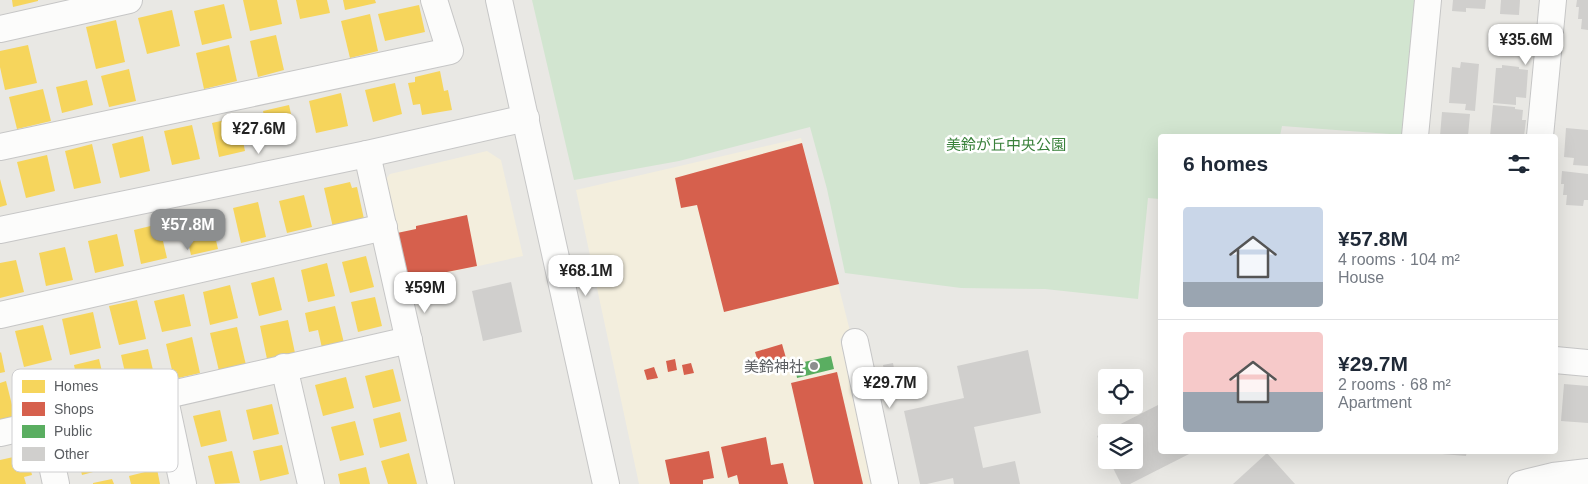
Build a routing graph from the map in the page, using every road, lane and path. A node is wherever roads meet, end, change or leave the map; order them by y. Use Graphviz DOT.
graph roads {
  1 [pos="434,0"];
  2 [pos="499,0"];
  3 [pos="1428,0"];
  4 [pos="1553,0"];
  5 [pos="122,1"];
  6 [pos="0,28"];
  7 [pos="526,118"];
  8 [pos="1415,134"];
  9 [pos="1540,134"];
  10 [pos="0,147"];
  11 [pos="367,154"];
  12 [pos="384,228"];
  13 [pos="0,230"];
  14 [pos="0,315"];
  15 [pos="409,340"];
  16 [pos="855,342"];
  17 [pos="1558,360"];
  18 [pos="1588,363"];
  19 [pos="284,367"];
  20 [pos="178,392"];
  21 [pos="178,461"];
  22 [pos="1588,472"];
  23 [pos="183,484"];
  24 [pos="311,484"];
  25 [pos="441,484"];
  26 [pos="606,484"];
  27 [pos="885,484"];
  28 [pos="1521,484"];
  1 -- 10 [label="street"];
  2 -- 7 [label="street"];
  3 -- 8 [label="street"];
  4 -- 9 [label="street"];
  5 -- 6 [label="street"];
  7 -- 11 [label="street"];
  7 -- 26 [label="street"];
  11 -- 12 [label="street"];
  11 -- 13 [label="street"];
  12 -- 14 [label="street"];
  12 -- 15 [label="street"];
  15 -- 19 [label="street"];
  15 -- 25 [label="street"];
  16 -- 27 [label="street"];
  17 -- 18 [label="street"];
  19 -- 20 [label="street"];
  19 -- 24 [label="street"];
  21 -- 23 [label="street"];
  22 -- 28 [label="street"];
}
